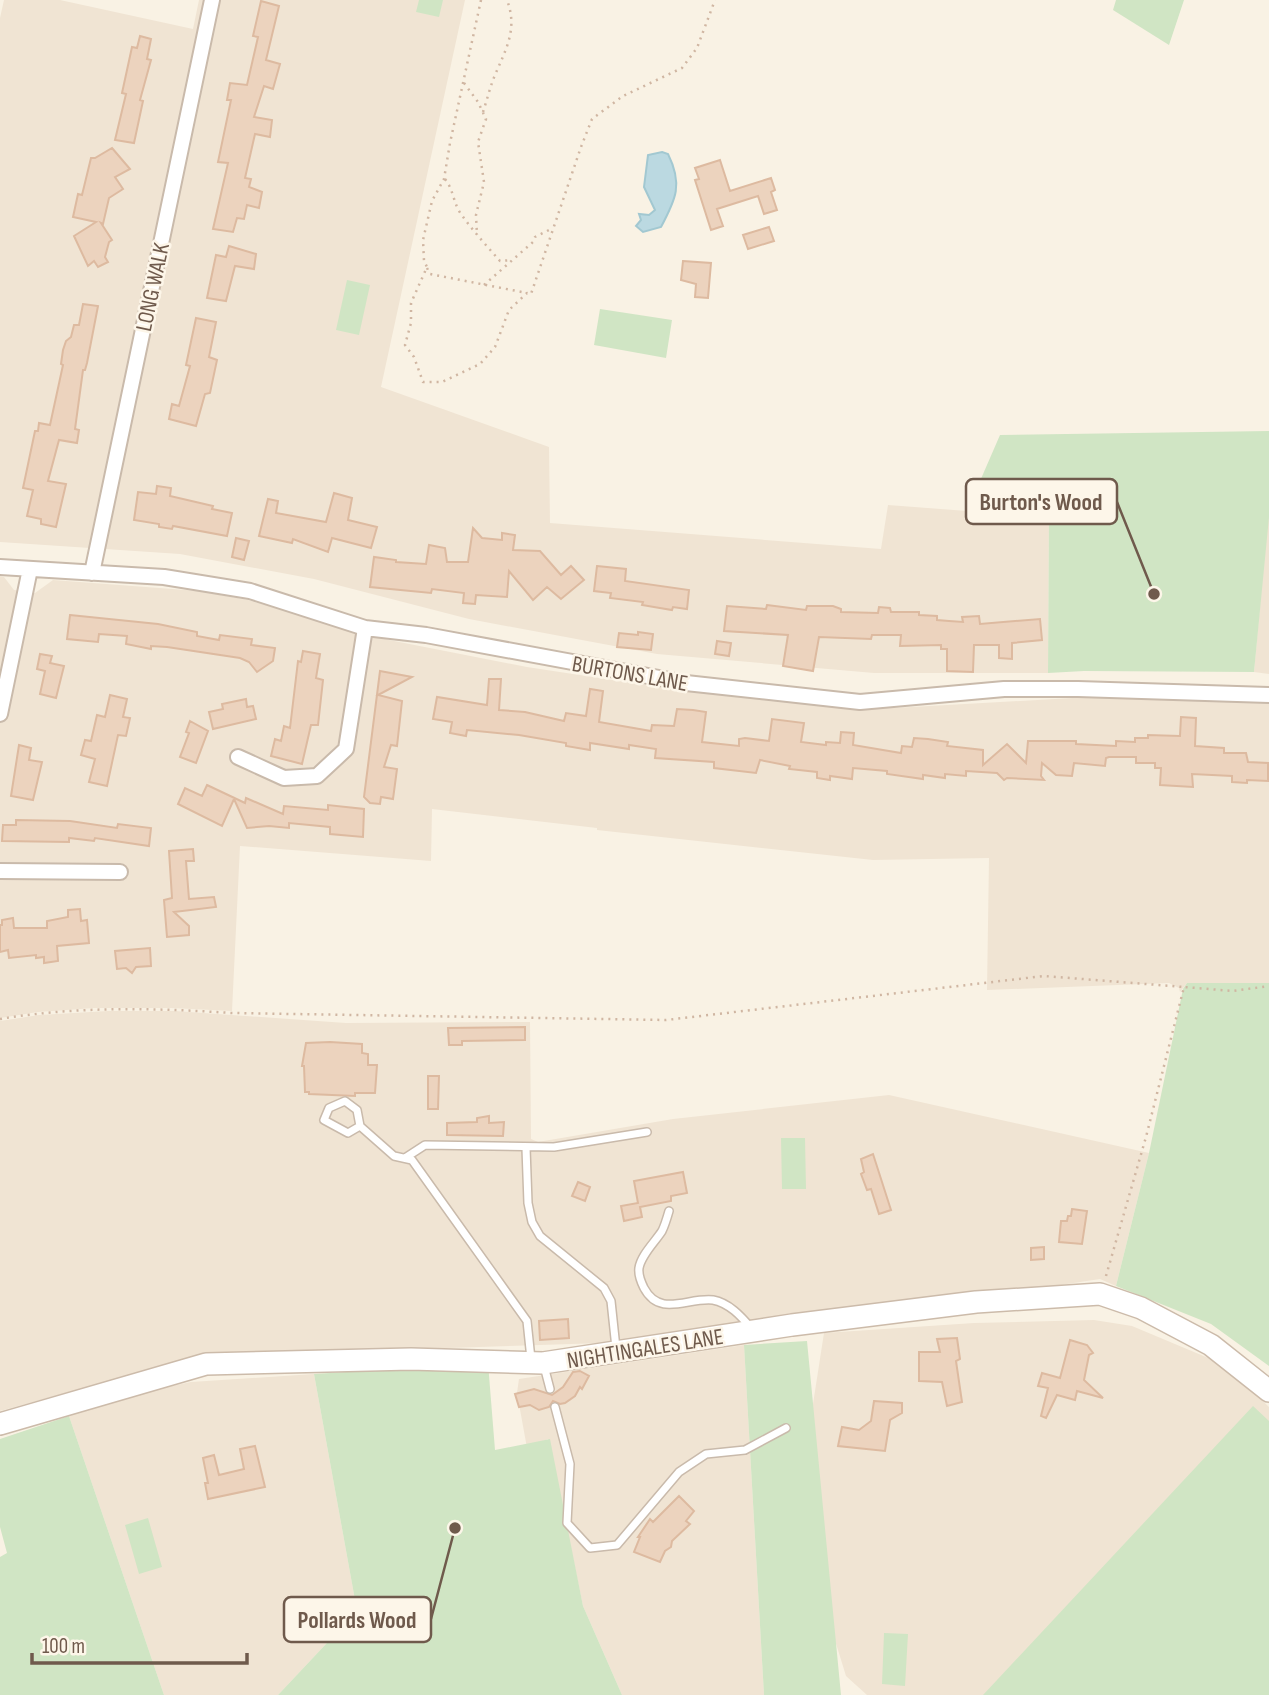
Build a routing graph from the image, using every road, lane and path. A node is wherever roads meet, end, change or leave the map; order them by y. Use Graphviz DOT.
graph roads {
  1 [pos="212,0"];
  2 [pos="481,0"];
  3 [pos="507,0"];
  4 [pos="715,0"];
  5 [pos="463,81"];
  6 [pos="483,112"];
  7 [pos="444,179"];
  8 [pos="553,228"];
  9 [pos="477,235"];
  10 [pos="512,260"];
  11 [pos="427,267"];
  12 [pos="484,286"];
  13 [pos="527,293"];
  14 [pos="0,566"];
  15 [pos="30,569"];
  16 [pos="93,573"];
  17 [pos="365,628"];
  18 [pos="1269,695"];
  19 [pos="0,714"];
  20 [pos="237,757"];
  21 [pos="0,871"];
  22 [pos="120,872"];
  23 [pos="1269,986"];
  24 [pos="1184,987"];
  25 [pos="0,1019"];
  26 [pos="360,1126"];
  27 [pos="647,1132"];
  28 [pos="526,1148"];
  29 [pos="405,1158"];
  30 [pos="669,1211"];
  31 [pos="1100,1294"];
  32 [pos="754,1331"];
  33 [pos="617,1352"];
  34 [pos="537,1364"];
  35 [pos="550,1390"];
  36 [pos="1269,1391"];
  37 [pos="555,1408"];
  38 [pos="0,1424"];
  39 [pos="786,1428"];
  1 -- 16 [label="street, LONG WALK"];
  2 -- 5 [label="path"];
  3 -- 6 [label="path"];
  4 -- 8 [label="path"];
  5 -- 6 [label="path"];
  5 -- 7 [label="path"];
  6 -- 9 [label="path"];
  7 -- 9 [label="path"];
  7 -- 11 [label="path"];
  8 -- 10 [label="path"];
  8 -- 13 [label="path"];
  9 -- 10 [label="path"];
  10 -- 12 [label="path"];
  11 -- 12 [label="path"];
  11 -- 13 [label="path"];
  12 -- 13 [label="path"];
  14 -- 15 [label="street, BURTONS LANE"];
  15 -- 16 [label="street, BURTONS LANE"];
  15 -- 19 [label="street"];
  16 -- 17 [label="street, BURTONS LANE"];
  17 -- 18 [label="street, BURTONS LANE"];
  17 -- 20 [label="street"];
  21 -- 22 [label="street"];
  23 -- 24 [label="path"];
  24 -- 25 [label="path"];
  24 -- 31 [label="path"];
  26 -- 26 [label="lane"];
  26 -- 29 [label="lane"];
  27 -- 28 [label="lane"];
  28 -- 29 [label="lane"];
  28 -- 33 [label="lane"];
  29 -- 34 [label="lane"];
  30 -- 32 [label="lane"];
  31 -- 32 [label="main road, NIGHTINGALES LANE"];
  31 -- 36 [label="main road, NIGHTINGALES LANE"];
  32 -- 33 [label="main road, NIGHTINGALES LANE"];
  33 -- 34 [label="main road, NIGHTINGALES LANE"];
  34 -- 35 [label="lane"];
  34 -- 38 [label="main road, NIGHTINGALES LANE"];
  37 -- 39 [label="lane"];
}
